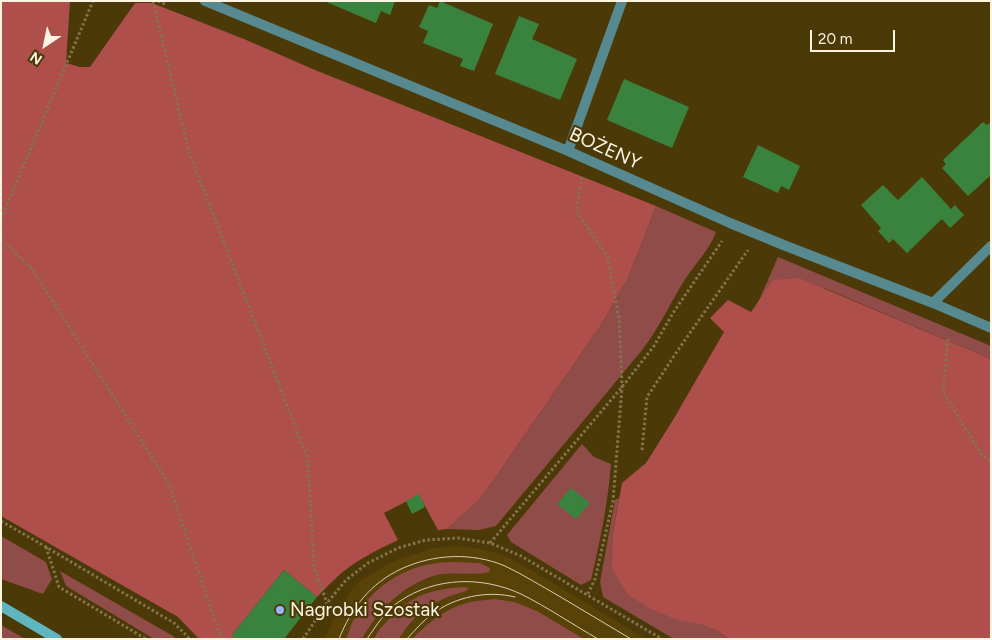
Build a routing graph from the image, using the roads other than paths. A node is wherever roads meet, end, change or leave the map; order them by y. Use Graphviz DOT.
graph roads {
  1 [pos="206,1"];
  2 [pos="622,1"];
  3 [pos="568,151"];
  4 [pos="991,246"];
  5 [pos="933,303"];
  6 [pos="991,328"];
  7 [pos="1,606"];
  8 [pos="57,639"];
  1 -- 3 [label="street, BOŻENY"];
  2 -- 3 [label="street"];
  3 -- 5 [label="street, BOŻENY"];
  4 -- 5 [label="street"];
  5 -- 6 [label="street, BOŻENY"];
  7 -- 8 [label="main road"];
}
